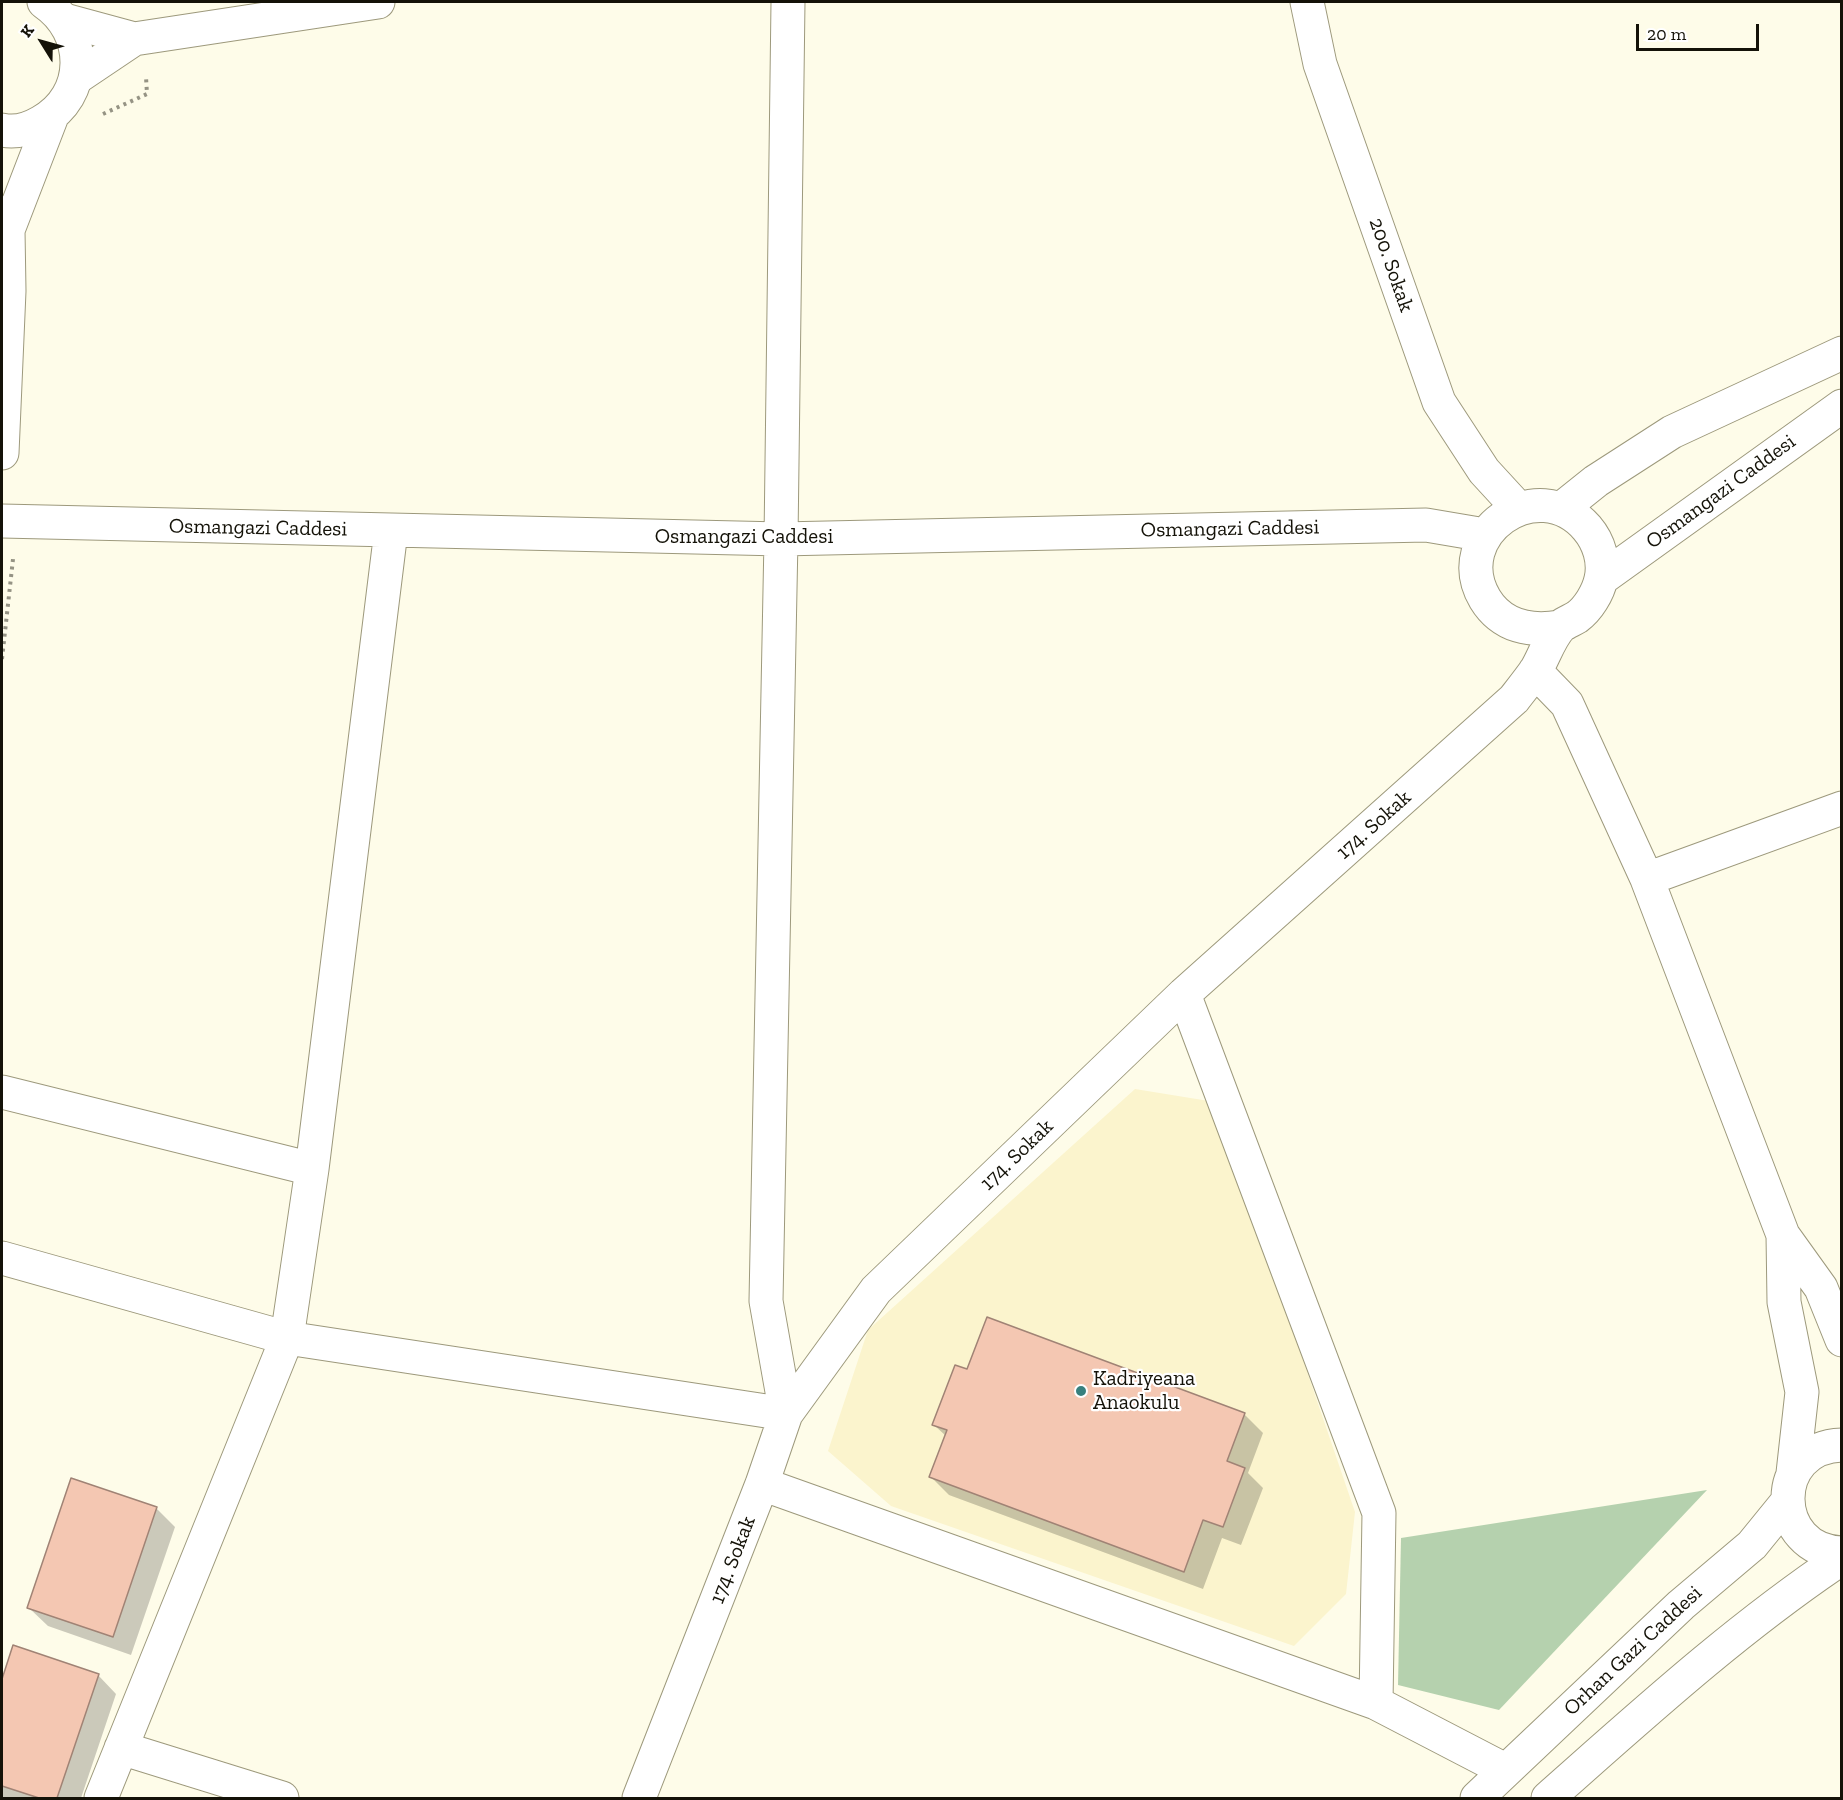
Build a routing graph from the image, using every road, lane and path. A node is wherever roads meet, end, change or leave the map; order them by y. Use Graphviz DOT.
graph roads {
  1 [pos="378,2"];
  2 [pos="788,2"];
  3 [pos="1307,2"];
  4 [pos="54,11"];
  5 [pos="139,39"];
  6 [pos="76,78"];
  7 [pos="52,116"];
  8 [pos="93,118"];
  9 [pos="2,130"];
  10 [pos="5,221"];
  11 [pos="1842,353"];
  12 [pos="1842,406"];
  13 [pos="2,453"];
  14 [pos="1518,508"];
  15 [pos="1561,508"];
  16 [pos="10,522"];
  17 [pos="391,531"];
  18 [pos="1485,536"];
  19 [pos="781,539"];
  20 [pos="1601,579"];
  21 [pos="1560,627"];
  22 [pos="2,659"];
  23 [pos="1535,671"];
  24 [pos="1842,808"];
  25 [pos="1647,879"];
  26 [pos="1185,994"];
  27 [pos="2,1092"];
  28 [pos="312,1168"];
  29 [pos="1783,1235"];
  30 [pos="2,1258"];
  31 [pos="287,1338"];
  32 [pos="1842,1340"];
  33 [pos="786,1414"];
  34 [pos="1842,1445"];
  35 [pos="762,1484"];
  36 [pos="1790,1488"];
  37 [pos="1842,1553"];
  38 [pos="1842,1558"];
  39 [pos="1376,1703"];
  40 [pos="121,1748"];
  41 [pos="1505,1770"];
  42 [pos="101,1798"];
  43 [pos="282,1798"];
  44 [pos="639,1798"];
  45 [pos="1477,1798"];
  46 [pos="1548,1798"];
  1 -- 5 [label="street"];
  2 -- 19 [label="street"];
  3 -- 14 [label="street, 200. Sokak"];
  4 -- 5 [label="street"];
  4 -- 6 [label="street"];
  5 -- 6 [label="street"];
  5 -- 8 [label="path"];
  6 -- 7 [label="street"];
  7 -- 9 [label="street"];
  7 -- 10 [label="street"];
  10 -- 13 [label="street"];
  11 -- 15 [label="street"];
  12 -- 20 [label="street, Osmangazi Caddesi"];
  14 -- 15 [label="street"];
  14 -- 18 [label="street"];
  15 -- 20 [label="street"];
  16 -- 17 [label="street, Osmangazi Caddesi"];
  16 -- 22 [label="path"];
  17 -- 19 [label="street, Osmangazi Caddesi"];
  17 -- 28 [label="street"];
  18 -- 19 [label="street, Osmangazi Caddesi"];
  18 -- 21 [label="street"];
  19 -- 33 [label="street"];
  20 -- 21 [label="street"];
  21 -- 23 [label="street, 174. Sokak"];
  23 -- 25 [label="street"];
  23 -- 26 [label="street, 174. Sokak"];
  24 -- 25 [label="street"];
  25 -- 29 [label="street"];
  26 -- 33 [label="street, 174. Sokak"];
  26 -- 39 [label="street"];
  27 -- 28 [label="street"];
  28 -- 31 [label="street"];
  29 -- 32 [label="street"];
  29 -- 36 [label="street"];
  30 -- 31 [label="street"];
  31 -- 33 [label="street"];
  31 -- 40 [label="street"];
  33 -- 35 [label="street, 174. Sokak"];
  34 -- 36 [label="street, Orhan Gazi Caddesi"];
  35 -- 39 [label="street"];
  35 -- 44 [label="street, 174. Sokak"];
  36 -- 37 [label="street"];
  36 -- 41 [label="street, Orhan Gazi Caddesi"];
  38 -- 46 [label="street"];
  39 -- 41 [label="street"];
  40 -- 42 [label="street"];
  40 -- 43 [label="street"];
  41 -- 45 [label="street, Orhan Gazi Caddesi"];
}
